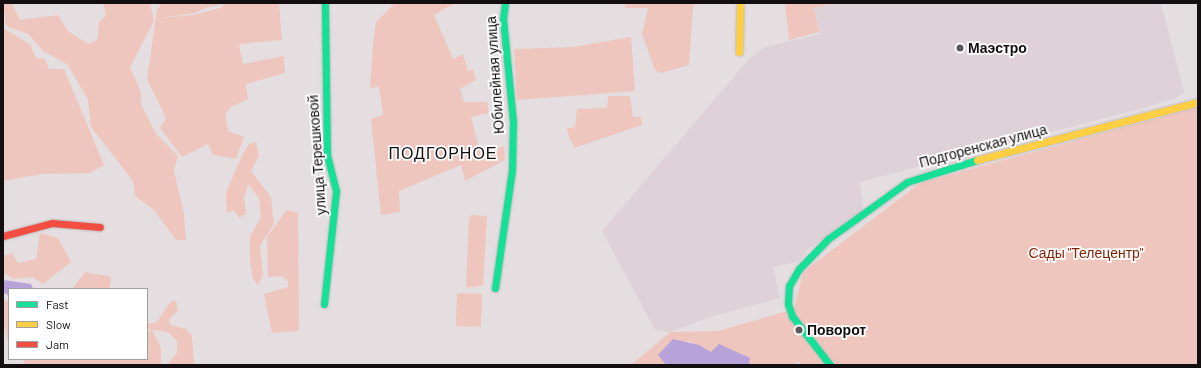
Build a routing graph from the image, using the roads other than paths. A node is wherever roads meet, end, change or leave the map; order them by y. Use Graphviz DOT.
graph roads {
  1 [pos="325,3"];
  2 [pos="505,3"];
  3 [pos="740,3"];
  4 [pos="739,52"];
  5 [pos="1198,102"];
  6 [pos="100,227"];
  7 [pos="3,236"];
  8 [pos="495,288"];
  9 [pos="324,304"];
  10 [pos="830,365"];
  1 -- 9 [label="street, улица Терешковой"];
  2 -- 8 [label="street, Юбилейная улица"];
  3 -- 4 [label="street"];
  5 -- 10 [label="street, Подгоренская улица"];
  6 -- 7 [label="street"];
}
